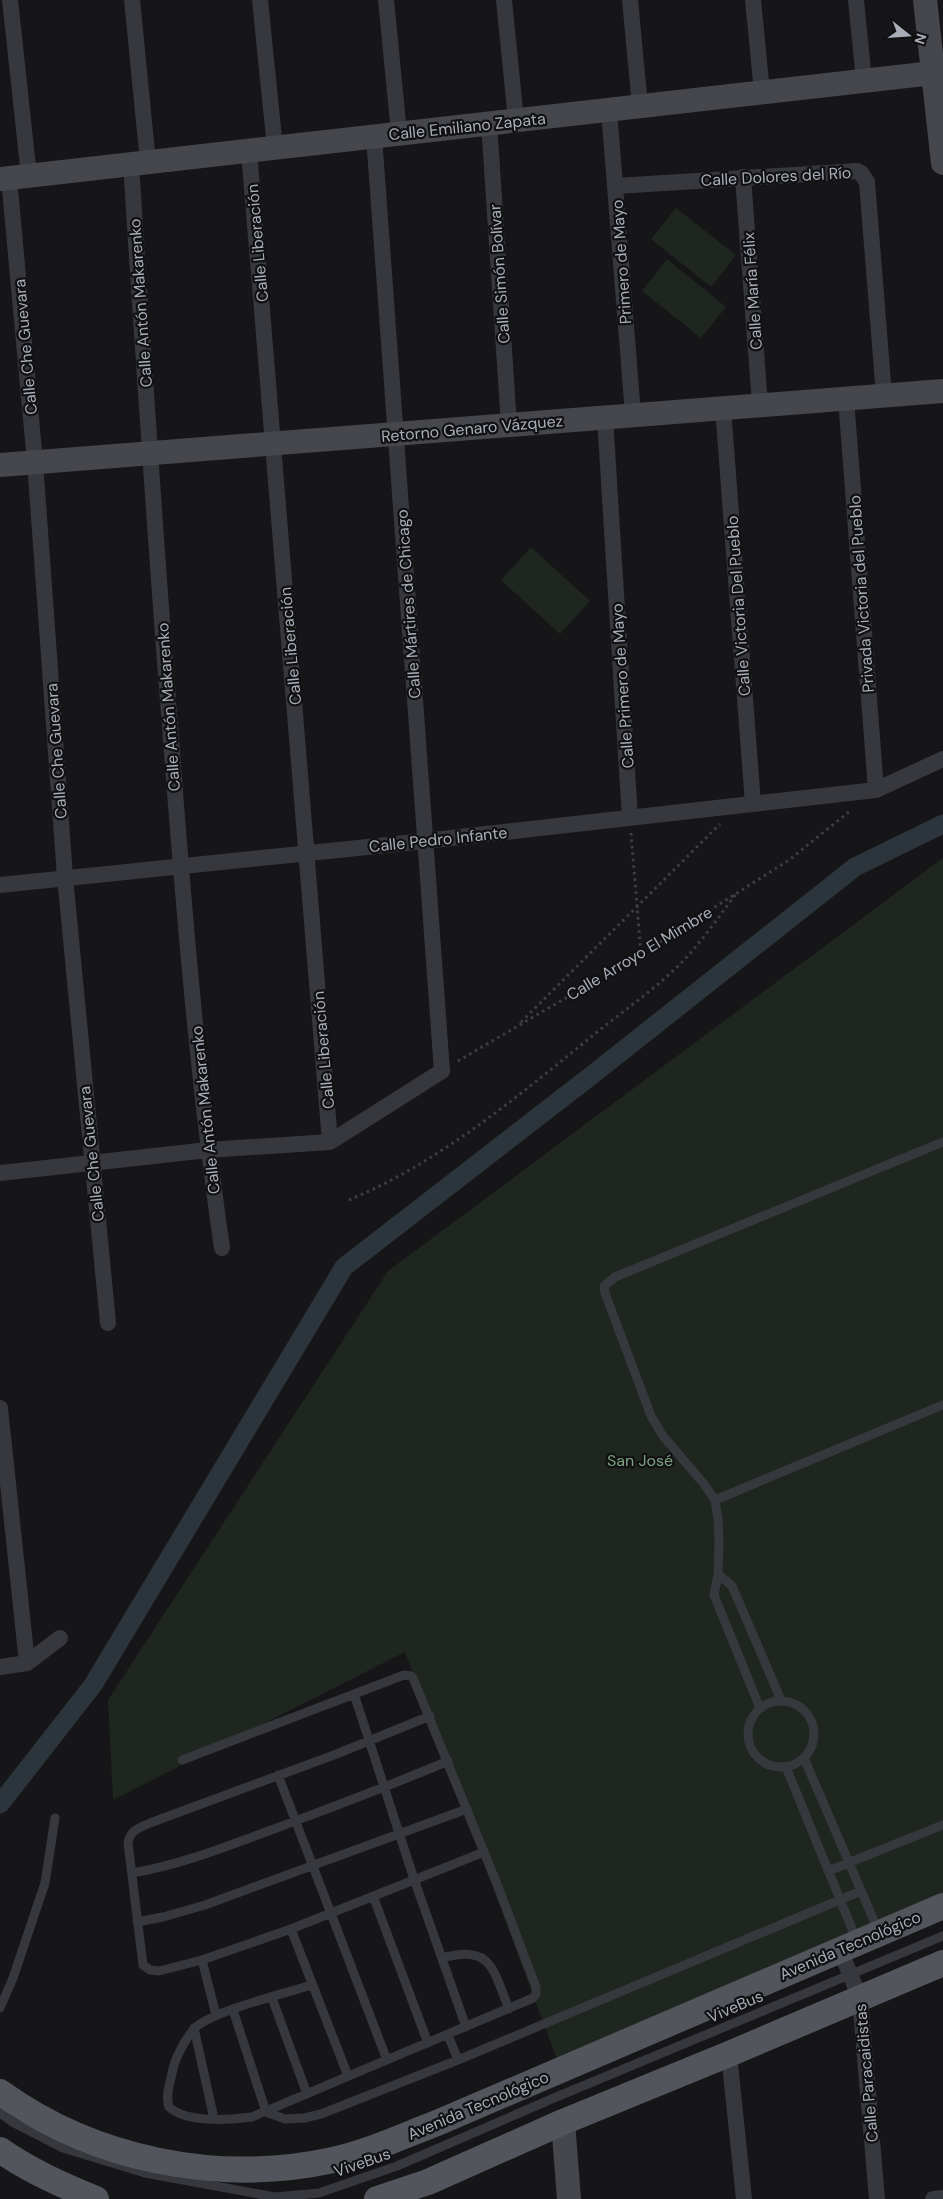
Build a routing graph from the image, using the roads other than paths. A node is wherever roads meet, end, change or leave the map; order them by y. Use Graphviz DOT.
graph roads {
  1 [pos="10,0"];
  2 [pos="132,0"];
  3 [pos="260,0"];
  4 [pos="386,0"];
  5 [pos="504,0"];
  6 [pos="630,0"];
  7 [pos="753,0"];
  8 [pos="856,0"];
  9 [pos="925,0"];
  10 [pos="933,73"];
  11 [pos="864,81"];
  12 [pos="762,92"];
  13 [pos="640,106"];
  14 [pos="609,110"];
  15 [pos="516,120"];
  16 [pos="490,123"];
  17 [pos="399,134"];
  18 [pos="374,136"];
  19 [pos="275,148"];
  20 [pos="249,151"];
  21 [pos="140,163"];
  22 [pos="943,163"];
  23 [pos="743,177"];
  24 [pos="13,178"];
  25 [pos="616,186"];
  26 [pos="943,391"];
  27 [pos="884,395"];
  28 [pos="846,398"];
  29 [pos="760,405"];
  30 [pos="723,408"];
  31 [pos="633,415"];
  32 [pos="605,417"];
  33 [pos="508,425"];
  34 [pos="396,434"];
  35 [pos="273,443"];
  36 [pos="149,453"];
  37 [pos="35,462"];
  38 [pos="0,465"];
  39 [pos="943,759"];
  40 [pos="876,790"];
  41 [pos="746,805"];
  42 [pos="630,818"];
  43 [pos="425,841"];
  44 [pos="306,853"];
  45 [pos="180,865"];
  46 [pos="65,877"];
  47 [pos="0,885"];
  48 [pos="330,1142"];
  49 [pos="943,1142"];
  50 [pos="208,1150"];
  51 [pos="92,1163"];
  52 [pos="0,1173"];
  53 [pos="222,1248"];
  54 [pos="108,1323"];
  55 [pos="943,1405"];
  56 [pos="0,1408"];
  57 [pos="715,1500"];
  58 [pos="718,1574"];
  59 [pos="60,1638"];
  60 [pos="27,1663"];
  61 [pos="0,1667"];
  62 [pos="354,1694"];
  63 [pos="781,1700"];
  64 [pos="760,1708"];
  65 [pos="430,1716"];
  66 [pos="369,1741"];
  67 [pos="804,1758"];
  68 [pos="182,1760"];
  69 [pos="448,1761"];
  70 [pos="786,1767"];
  71 [pos="278,1775"];
  72 [pos="384,1788"];
  73 [pos="467,1809"];
  74 [pos="55,1818"];
  75 [pos="296,1821"];
  76 [pos="943,1825"];
  77 [pos="399,1834"];
  78 [pos="484,1852"];
  79 [pos="848,1863"];
  80 [pos="312,1866"];
  81 [pos="828,1871"];
  82 [pos="132,1873"];
  83 [pos="414,1879"];
  84 [pos="861,1891"];
  85 [pos="373,1896"];
  86 [pos="840,1899"];
  87 [pos="943,1906"];
  88 [pos="330,1913"];
  89 [pos="137,1922"];
  90 [pos="291,1929"];
  91 [pos="943,1936"];
  92 [pos="859,1942"];
  93 [pos="442,1958"];
  94 [pos="202,1960"];
  95 [pos="943,1963"];
  96 [pos="850,1974"];
  97 [pos="312,1985"];
  98 [pos="272,1998"];
  99 [pos="860,1998"];
  100 [pos="0,2008"];
  101 [pos="509,2009"];
  102 [pos="233,2010"];
  103 [pos="216,2015"];
  104 [pos="466,2027"];
  105 [pos="194,2028"];
  106 [pos="448,2035"];
  107 [pos="428,2043"];
  108 [pos="729,2054"];
  109 [pos="387,2060"];
  110 [pos="458,2060"];
  111 [pos="348,2076"];
  112 [pos="0,2092"];
  113 [pos="307,2094"];
  114 [pos="266,2112"];
  115 [pos="0,2113"];
  116 [pos="214,2119"];
  117 [pos="563,2122"];
  118 [pos="0,2150"];
  119 [pos="429,2190"];
  120 [pos="943,2198"];
  121 [pos="96,2199"];
  122 [pos="377,2199"];
  123 [pos="569,2199"];
  124 [pos="744,2199"];
  125 [pos="877,2199"];
  126 [pos="933,2199"];
  1 -- 24 [label="street, Calle Che Guevara"];
  2 -- 21 [label="street, Calle Antón Makarenko"];
  3 -- 19 [label="street"];
  4 -- 17 [label="street"];
  5 -- 15 [label="street"];
  6 -- 13 [label="street"];
  7 -- 12 [label="street"];
  8 -- 11 [label="street"];
  9 -- 10 [label="street"];
  10 -- 11 [label="street, Calle Emiliano Zapata"];
  10 -- 22 [label="street"];
  11 -- 12 [label="street, Calle Emiliano Zapata"];
  12 -- 13 [label="street, Calle Emiliano Zapata"];
  13 -- 14 [label="street, Calle Emiliano Zapata"];
  14 -- 15 [label="street, Calle Emiliano Zapata"];
  14 -- 25 [label="street, Primero de Mayo"];
  15 -- 16 [label="street, Calle Emiliano Zapata"];
  16 -- 17 [label="street, Calle Emiliano Zapata"];
  16 -- 33 [label="street, Calle Simón Bolívar"];
  17 -- 18 [label="street, Calle Emiliano Zapata"];
  18 -- 19 [label="street, Calle Emiliano Zapata"];
  18 -- 34 [label="street, Calle Mártires de Chicago"];
  19 -- 20 [label="street, Calle Emiliano Zapata"];
  20 -- 21 [label="street, Calle Emiliano Zapata"];
  20 -- 35 [label="street, Calle Liberación"];
  21 -- 24 [label="street, Calle Emiliano Zapata"];
  21 -- 36 [label="street, Calle Antón Makarenko"];
  23 -- 25 [label="street, Calle Dolores del Río"];
  23 -- 27 [label="street, Calle Dolores del Río"];
  23 -- 29 [label="street, Calle María Félix"];
  24 -- 37 [label="street, Calle Che Guevara"];
  25 -- 31 [label="street, Primero de Mayo"];
  26 -- 27 [label="street, Retorno Genaro Vázquez"];
  27 -- 28 [label="street, Retorno Genaro Vázquez"];
  28 -- 29 [label="street, Retorno Genaro Vázquez"];
  28 -- 40 [label="street, Privada Victoria del Pueblo"];
  29 -- 30 [label="street, Retorno Genaro Vázquez"];
  30 -- 31 [label="street, Retorno Genaro Vázquez"];
  30 -- 41 [label="street, Calle Victoria Del Pueblo"];
  31 -- 32 [label="street, Retorno Genaro Vázquez"];
  32 -- 33 [label="street, Retorno Genaro Vázquez"];
  32 -- 42 [label="street, Calle Primero de Mayo"];
  33 -- 34 [label="street, Retorno Genaro Vázquez"];
  34 -- 35 [label="street, Retorno Genaro Vázquez"];
  34 -- 43 [label="street, Calle Mártires de Chicago"];
  35 -- 36 [label="street, Retorno Genaro Vázquez"];
  35 -- 44 [label="street, Calle Liberación"];
  36 -- 37 [label="street, Retorno Genaro Vázquez"];
  36 -- 45 [label="street, Calle Antón Makarenko"];
  37 -- 38 [label="street, Retorno Genaro Vázquez"];
  37 -- 46 [label="street, Calle Che Guevara"];
  39 -- 40 [label="street"];
  40 -- 41 [label="street, Calle Pedro Infante"];
  41 -- 42 [label="street, Calle Pedro Infante"];
  42 -- 43 [label="street, Calle Pedro Infante"];
  43 -- 44 [label="street, Calle Pedro Infante"];
  43 -- 48 [label="street, Calle Mártires de Chicago"];
  44 -- 45 [label="street, Calle Pedro Infante"];
  44 -- 48 [label="street, Calle Liberación"];
  45 -- 46 [label="street, Calle Pedro Infante"];
  45 -- 50 [label="street, Calle Antón Makarenko"];
  46 -- 47 [label="street, Calle Pedro Infante"];
  46 -- 51 [label="street, Calle Che Guevara"];
  48 -- 50 [label="street"];
  49 -- 57 [label="lane"];
  50 -- 51 [label="street"];
  50 -- 53 [label="street, Calle Antón Makarenko"];
  51 -- 52 [label="street"];
  51 -- 54 [label="street, Calle Che Guevara"];
  55 -- 57 [label="lane"];
  56 -- 60 [label="street"];
  57 -- 58 [label="lane"];
  58 -- 63 [label="lane"];
  58 -- 64 [label="lane"];
  59 -- 60 [label="street"];
  60 -- 61 [label="street"];
  62 -- 65 [label="lane"];
  62 -- 66 [label="lane"];
  62 -- 68 [label="lane"];
  63 -- 64 [label="lane"];
  63 -- 67 [label="lane"];
  64 -- 70 [label="lane"];
  65 -- 66 [label="lane"];
  65 -- 69 [label="lane"];
  66 -- 71 [label="lane"];
  66 -- 72 [label="lane"];
  67 -- 70 [label="lane"];
  67 -- 79 [label="lane"];
  69 -- 72 [label="lane"];
  69 -- 73 [label="lane"];
  70 -- 81 [label="lane"];
  71 -- 75 [label="lane"];
  71 -- 82 [label="lane"];
  72 -- 75 [label="lane"];
  72 -- 77 [label="lane"];
  73 -- 77 [label="lane"];
  73 -- 78 [label="lane"];
  74 -- 100 [label="lane"];
  75 -- 80 [label="lane"];
  75 -- 82 [label="lane"];
  76 -- 79 [label="lane"];
  77 -- 80 [label="lane"];
  77 -- 83 [label="lane"];
  78 -- 83 [label="lane"];
  78 -- 101 [label="lane"];
  79 -- 81 [label="lane"];
  79 -- 84 [label="lane"];
  80 -- 88 [label="lane"];
  80 -- 89 [label="lane"];
  81 -- 86 [label="lane"];
  82 -- 89 [label="lane"];
  83 -- 85 [label="lane"];
  83 -- 93 [label="lane"];
  84 -- 86 [label="lane"];
  84 -- 92 [label="lane"];
  85 -- 88 [label="lane"];
  85 -- 107 [label="lane"];
  86 -- 92 [label="lane"];
  86 -- 110 [label="lane"];
  87 -- 92 [label="main road, Avenida Tecnológico"];
  88 -- 90 [label="lane"];
  88 -- 109 [label="lane"];
  89 -- 94 [label="lane"];
  90 -- 94 [label="lane"];
  90 -- 97 [label="lane"];
  91 -- 96 [label="lane, ViveBus"];
  92 -- 96 [label="street, Calle Paracaidistas"];
  92 -- 112 [label="main road, Avenida Tecnológico"];
  93 -- 101 [label="lane"];
  93 -- 104 [label="lane"];
  94 -- 103 [label="lane"];
  95 -- 99 [label="main road"];
  96 -- 99 [label="street, Calle Paracaidistas"];
  96 -- 115 [label="lane, ViveBus"];
  97 -- 98 [label="lane"];
  97 -- 111 [label="lane"];
  98 -- 102 [label="lane"];
  98 -- 113 [label="lane"];
  99 -- 108 [label="main road"];
  99 -- 125 [label="street, Calle Paracaidistas"];
  101 -- 104 [label="lane"];
  102 -- 103 [label="lane"];
  102 -- 114 [label="lane"];
  103 -- 105 [label="lane"];
  104 -- 106 [label="lane"];
  105 -- 116 [label="lane"];
  105 -- 116 [label="lane"];
  106 -- 107 [label="lane"];
  106 -- 110 [label="lane"];
  107 -- 109 [label="lane"];
  108 -- 117 [label="main road"];
  108 -- 124 [label="street"];
  109 -- 111 [label="lane"];
  110 -- 114 [label="lane"];
  111 -- 113 [label="lane"];
  113 -- 114 [label="lane"];
  114 -- 116 [label="lane"];
  117 -- 119 [label="main road"];
  117 -- 123 [label="street"];
  118 -- 121 [label="main road"];
  119 -- 122 [label="main road"];
  120 -- 126 [label="street"];
}
